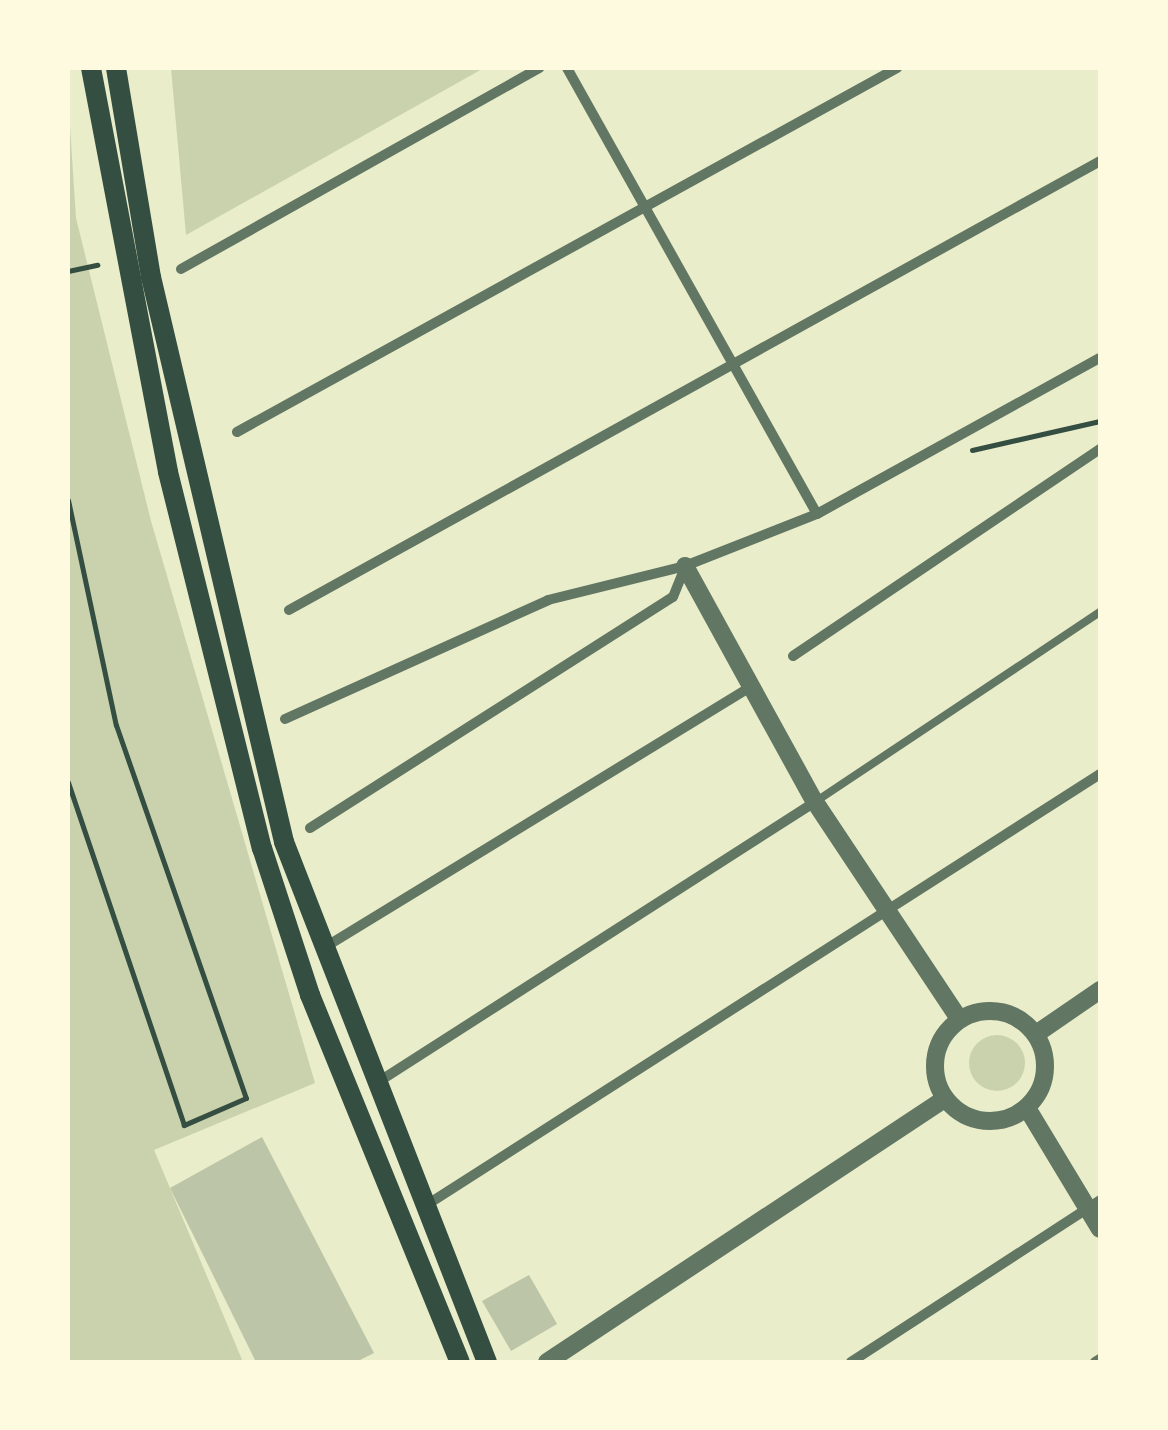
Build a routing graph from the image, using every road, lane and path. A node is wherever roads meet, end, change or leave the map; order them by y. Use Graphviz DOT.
graph roads {
  1 [pos="91,68"];
  2 [pos="116,68"];
  3 [pos="539,68"];
  4 [pos="566,68"];
  5 [pos="897,68"];
  6 [pos="1100,161"];
  7 [pos="644,207"];
  8 [pos="96,265"];
  9 [pos="180,270"];
  10 [pos="68,271"];
  11 [pos="1100,358"];
  12 [pos="731,362"];
  13 [pos="1100,421"];
  14 [pos="237,432"];
  15 [pos="1100,449"];
  16 [pos="956,454"];
  17 [pos="68,500"];
  18 [pos="817,514"];
  19 [pos="685,566"];
  20 [pos="289,610"];
  21 [pos="1100,612"];
  22 [pos="792,656"];
  23 [pos="752,686"];
  24 [pos="285,719"];
  25 [pos="1100,774"];
  26 [pos="68,782"];
  27 [pos="815,802"];
  28 [pos="310,828"];
  29 [pos="888,911"];
  30 [pos="319,950"];
  31 [pos="298,956"];
  32 [pos="1100,990"];
  33 [pos="960,1019"];
  34 [pos="1036,1034"];
  35 [pos="374,1084"];
  36 [pos="945,1099"];
  37 [pos="1027,1108"];
  38 [pos="1094,1204"];
  39 [pos="424,1206"];
  40 [pos="1100,1229"];
  41 [pos="460,1362"];
  42 [pos="487,1362"];
  43 [pos="546,1362"];
  44 [pos="852,1362"];
  1 -- 31 [label="main road"];
  2 -- 30 [label="main road"];
  3 -- 9 [label="street"];
  4 -- 7 [label="street"];
  5 -- 7 [label="street"];
  6 -- 12 [label="street"];
  7 -- 12 [label="street"];
  7 -- 14 [label="street"];
  8 -- 10 [label="path"];
  11 -- 18 [label="street"];
  12 -- 18 [label="street"];
  12 -- 20 [label="street"];
  13 -- 16 [label="path"];
  15 -- 22 [label="street"];
  17 -- 26 [label="path"];
  18 -- 19 [label="street"];
  19 -- 23 [label="street"];
  19 -- 24 [label="street"];
  19 -- 28 [label="street"];
  21 -- 27 [label="lane"];
  23 -- 27 [label="street"];
  23 -- 30 [label="street"];
  25 -- 29 [label="street"];
  27 -- 29 [label="street"];
  27 -- 35 [label="street"];
  29 -- 33 [label="street"];
  29 -- 39 [label="street"];
  30 -- 31 [label="main road"];
  30 -- 35 [label="main road"];
  31 -- 41 [label="main road"];
  32 -- 34 [label="street"];
  33 -- 34 [label="street"];
  33 -- 36 [label="street"];
  34 -- 37 [label="street"];
  35 -- 39 [label="main road"];
  36 -- 37 [label="street"];
  36 -- 43 [label="street"];
  37 -- 38 [label="street"];
  38 -- 40 [label="street"];
  38 -- 44 [label="street"];
  39 -- 42 [label="main road"];
}
